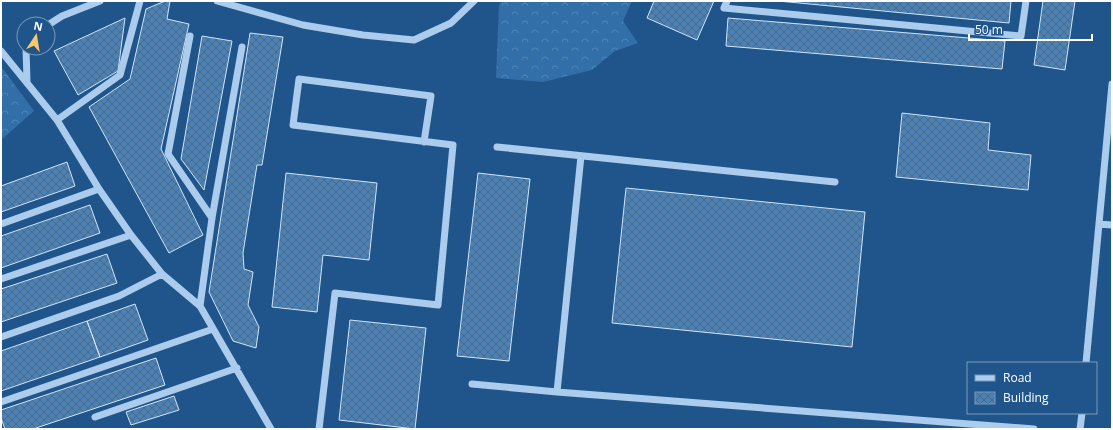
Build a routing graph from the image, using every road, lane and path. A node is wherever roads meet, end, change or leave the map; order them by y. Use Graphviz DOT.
graph roads {
  1 [pos="100,1"];
  2 [pos="140,1"];
  3 [pos="217,1"];
  4 [pos="474,1"];
  5 [pos="727,1"];
  6 [pos="1026,1"];
  7 [pos="56,20"];
  8 [pos="190,36"];
  9 [pos="242,47"];
  10 [pos="1,51"];
  11 [pos="26,56"];
  12 [pos="27,81"];
  13 [pos="1112,84"];
  14 [pos="58,120"];
  15 [pos="424,142"];
  16 [pos="498,147"];
  17 [pos="581,156"];
  18 [pos="835,182"];
  19 [pos="99,189"];
  20 [pos="212,218"];
  21 [pos="1,224"];
  22 [pos="1099,224"];
  23 [pos="1112,225"];
  24 [pos="131,235"];
  25 [pos="162,274"];
  26 [pos="1,279"];
  27 [pos="200,306"];
  28 [pos="212,329"];
  29 [pos="1,337"];
  30 [pos="1086,362"];
  31 [pos="237,368"];
  32 [pos="472,384"];
  33 [pos="557,392"];
  34 [pos="1,402"];
  35 [pos="1082,414"];
  36 [pos="95,417"];
  37 [pos="271,429"];
  38 [pos="319,429"];
  39 [pos="1034,429"];
  40 [pos="1080,429"];
  1 -- 7 [label="lane"];
  2 -- 14 [label="lane"];
  3 -- 4 [label="lane"];
  5 -- 6 [label="lane"];
  8 -- 20 [label="lane"];
  9 -- 20 [label="lane"];
  10 -- 12 [label="lane"];
  11 -- 12 [label="lane"];
  12 -- 14 [label="lane"];
  13 -- 22 [label="lane"];
  14 -- 19 [label="lane"];
  15 -- 15 [label="lane"];
  15 -- 38 [label="lane"];
  16 -- 17 [label="lane"];
  17 -- 18 [label="lane"];
  17 -- 33 [label="lane"];
  19 -- 21 [label="lane"];
  19 -- 24 [label="lane"];
  20 -- 27 [label="lane"];
  22 -- 23 [label="lane"];
  22 -- 30 [label="lane"];
  24 -- 25 [label="lane"];
  24 -- 26 [label="lane"];
  25 -- 27 [label="lane"];
  25 -- 29 [label="lane"];
  27 -- 28 [label="lane"];
  28 -- 31 [label="lane"];
  28 -- 34 [label="lane"];
  31 -- 36 [label="lane"];
  31 -- 37 [label="lane"];
  32 -- 33 [label="lane"];
  33 -- 39 [label="lane"];
  35 -- 40 [label="lane"];
}
